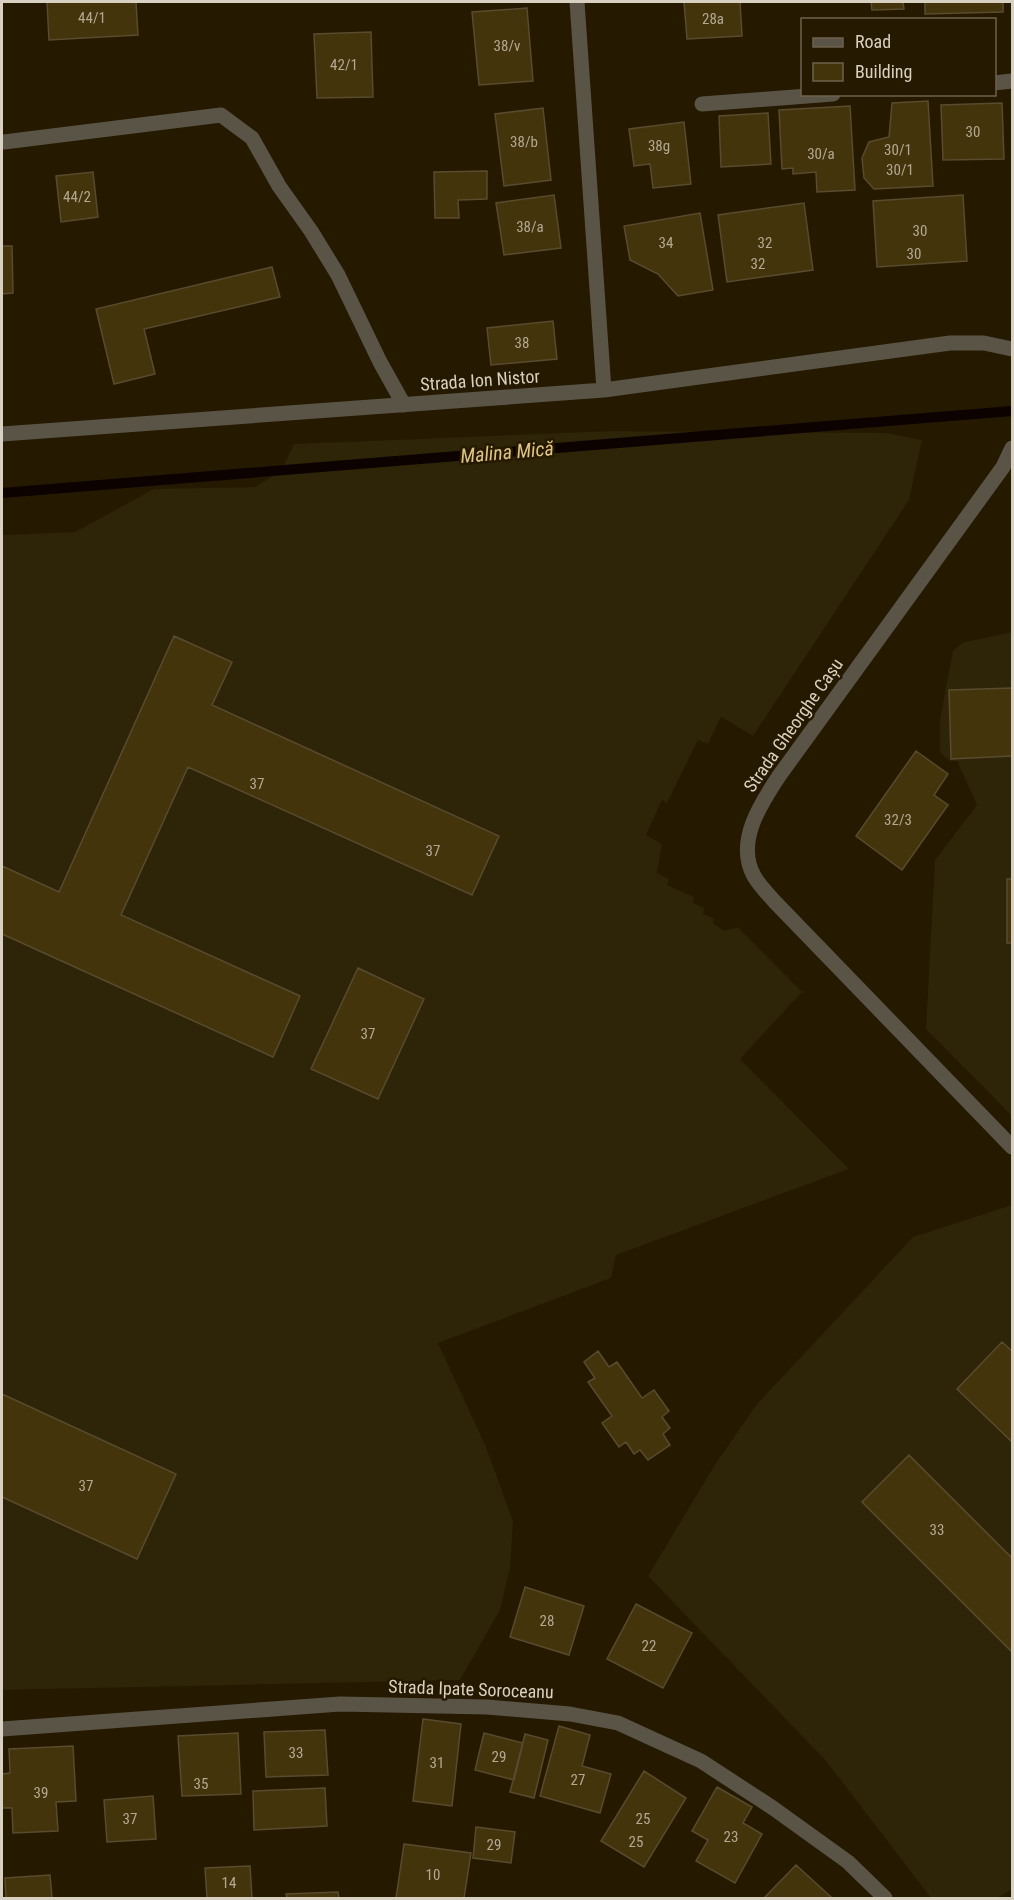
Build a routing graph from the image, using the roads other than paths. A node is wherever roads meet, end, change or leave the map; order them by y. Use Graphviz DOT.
graph roads {
  1 [pos="577,2"];
  2 [pos="1012,81"];
  3 [pos="996,82"];
  4 [pos="807,96"];
  5 [pos="702,104"];
  6 [pos="4,142"];
  7 [pos="1012,349"];
  8 [pos="604,390"];
  9 [pos="405,405"];
  10 [pos="2,434"];
  11 [pos="1012,448"];
  12 [pos="1012,1147"];
  13 [pos="2,1729"];
  14 [pos="885,1899"];
  1 -- 8 [label="street"];
  2 -- 3 [label="street"];
  4 -- 5 [label="street"];
  6 -- 9 [label="street, Strada Ion Nistor"];
  7 -- 8 [label="street, Strada Ion Nistor"];
  8 -- 9 [label="street, Strada Ion Nistor"];
  9 -- 10 [label="street"];
  11 -- 12 [label="street, Strada Gheorghe Cașu"];
  13 -- 14 [label="street, Strada Ipate Soroceanu"];
}
